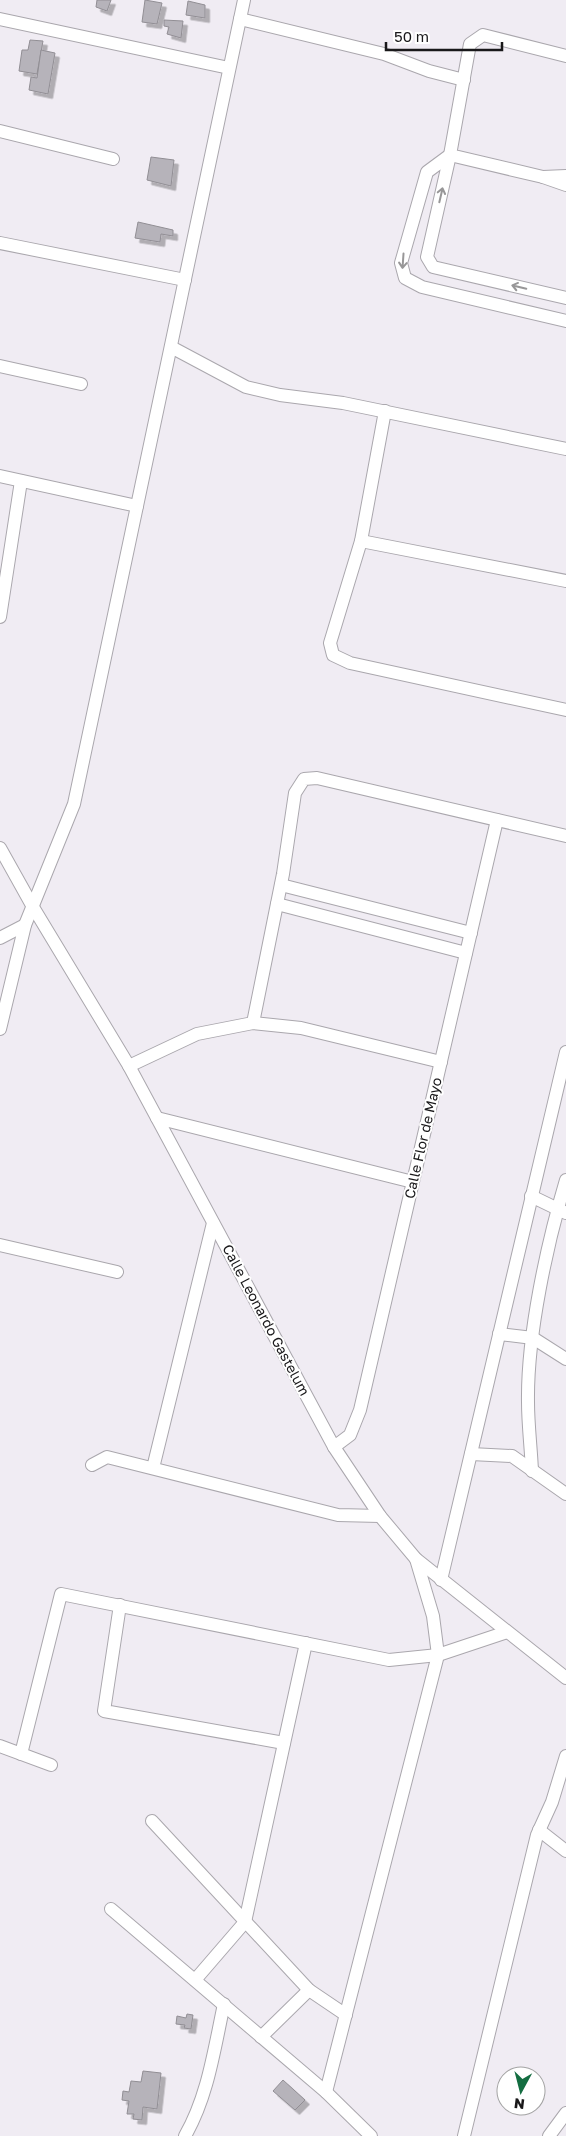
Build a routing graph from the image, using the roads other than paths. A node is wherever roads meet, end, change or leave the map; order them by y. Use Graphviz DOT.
graph roads {
  1 [pos="244,0"];
  2 [pos="0,18"];
  3 [pos="240,19"];
  4 [pos="566,56"];
  5 [pos="229,68"];
  6 [pos="464,80"];
  7 [pos="0,131"];
  8 [pos="450,155"];
  9 [pos="113,159"];
  10 [pos="566,176"];
  11 [pos="543,177"];
  12 [pos="566,185"];
  13 [pos="0,243"];
  14 [pos="184,280"];
  15 [pos="566,298"];
  16 [pos="566,321"];
  17 [pos="171,347"];
  18 [pos="0,366"];
  19 [pos="81,384"];
  20 [pos="385,411"];
  21 [pos="566,449"];
  22 [pos="0,476"];
  23 [pos="21,481"];
  24 [pos="137,506"];
  25 [pos="361,541"];
  26 [pos="566,581"];
  27 [pos="0,617"];
  28 [pos="566,710"];
  29 [pos="497,820"];
  30 [pos="566,836"];
  31 [pos="0,848"];
  32 [pos="281,885"];
  33 [pos="277,904"];
  34 [pos="33,907"];
  35 [pos="26,925"];
  36 [pos="471,933"];
  37 [pos="0,938"];
  38 [pos="466,954"];
  39 [pos="252,1023"];
  40 [pos="0,1028"];
  41 [pos="566,1052"];
  42 [pos="441,1062"];
  43 [pos="128,1066"];
  44 [pos="157,1118"];
  45 [pos="566,1180"];
  46 [pos="413,1182"];
  47 [pos="531,1196"];
  48 [pos="562,1210"];
  49 [pos="213,1223"];
  50 [pos="0,1245"];
  51 [pos="117,1272"];
  52 [pos="499,1334"];
  53 [pos="533,1338"];
  54 [pos="566,1358"];
  55 [pos="334,1447"];
  56 [pos="471,1454"];
  57 [pos="92,1465"];
  58 [pos="153,1468"];
  59 [pos="532,1470"];
  60 [pos="566,1494"];
  61 [pos="380,1516"];
  62 [pos="416,1559"];
  63 [pos="441,1580"];
  64 [pos="120,1606"];
  65 [pos="507,1632"];
  66 [pos="306,1643"];
  67 [pos="438,1654"];
  68 [pos="566,1678"];
  69 [pos="284,1743"];
  70 [pos="0,1746"];
  71 [pos="21,1754"];
  72 [pos="566,1756"];
  73 [pos="51,1765"];
  74 [pos="152,1821"];
  75 [pos="540,1830"];
  76 [pos="566,1851"];
  77 [pos="111,1909"];
  78 [pos="245,1922"];
  79 [pos="195,1980"];
  80 [pos="308,1990"];
  81 [pos="224,2004"];
  82 [pos="346,2016"];
  83 [pos="261,2037"];
  84 [pos="326,2092"];
  85 [pos="566,2113"];
  86 [pos="185,2136"];
  87 [pos="371,2136"];
  88 [pos="464,2136"];
  89 [pos="549,2136"];
  1 -- 3 [label="street"];
  2 -- 5 [label="street"];
  3 -- 5 [label="street"];
  3 -- 6 [label="street"];
  4 -- 6 [label="street"];
  5 -- 14 [label="street"];
  6 -- 8 [label="street"];
  7 -- 9 [label="street"];
  8 -- 11 [label="street"];
  15 -- 8 [label="street, one-way"];
  8 -- 16 [label="street, one-way"];
  10 -- 11 [label="street"];
  11 -- 12 [label="street"];
  13 -- 14 [label="street"];
  14 -- 17 [label="street"];
  17 -- 20 [label="street"];
  17 -- 24 [label="street"];
  18 -- 19 [label="street"];
  20 -- 21 [label="street"];
  20 -- 25 [label="street"];
  22 -- 23 [label="street"];
  23 -- 24 [label="street"];
  23 -- 27 [label="street"];
  24 -- 34 [label="street"];
  25 -- 26 [label="street"];
  25 -- 28 [label="street"];
  29 -- 30 [label="street"];
  29 -- 32 [label="street"];
  29 -- 36 [label="street, Calle Flor de Mayo"];
  31 -- 34 [label="street, Calle Leonardo Gastelum"];
  32 -- 33 [label="street"];
  32 -- 36 [label="street"];
  33 -- 38 [label="street"];
  33 -- 39 [label="street"];
  34 -- 35 [label="street"];
  34 -- 43 [label="street, Calle Leonardo Gastelum"];
  35 -- 37 [label="street"];
  35 -- 40 [label="street"];
  36 -- 38 [label="street, Calle Flor de Mayo"];
  38 -- 42 [label="street, Calle Flor de Mayo"];
  39 -- 42 [label="street"];
  39 -- 43 [label="street"];
  41 -- 47 [label="street"];
  42 -- 46 [label="street, Calle Flor de Mayo"];
  43 -- 44 [label="street, Calle Leonardo Gastelum"];
  44 -- 46 [label="street"];
  44 -- 49 [label="street, Calle Leonardo Gastelum"];
  45 -- 48 [label="street"];
  46 -- 55 [label="street, Calle Flor de Mayo"];
  47 -- 48 [label="street"];
  47 -- 52 [label="street"];
  48 -- 53 [label="street"];
  49 -- 55 [label="street, Calle Leonardo Gastelum"];
  49 -- 58 [label="street"];
  50 -- 51 [label="street"];
  52 -- 53 [label="street"];
  52 -- 56 [label="street"];
  53 -- 54 [label="street"];
  53 -- 59 [label="street"];
  55 -- 61 [label="street, Calle Leonardo Gastelum"];
  56 -- 59 [label="street"];
  56 -- 63 [label="street"];
  57 -- 58 [label="street"];
  58 -- 61 [label="street"];
  59 -- 60 [label="street"];
  61 -- 62 [label="street, Calle Leonardo Gastelum"];
  62 -- 63 [label="street, Calle Leonardo Gastelum"];
  62 -- 67 [label="street"];
  63 -- 65 [label="street, Calle Leonardo Gastelum"];
  64 -- 66 [label="street"];
  64 -- 69 [label="street"];
  64 -- 71 [label="street"];
  65 -- 67 [label="street"];
  65 -- 68 [label="street, Calle Leonardo Gastelum"];
  66 -- 67 [label="street"];
  66 -- 69 [label="street"];
  67 -- 82 [label="street"];
  69 -- 78 [label="street"];
  70 -- 71 [label="street"];
  71 -- 73 [label="street"];
  72 -- 75 [label="street"];
  74 -- 78 [label="street"];
  75 -- 76 [label="street"];
  75 -- 88 [label="street"];
  77 -- 79 [label="street"];
  78 -- 79 [label="street"];
  78 -- 80 [label="street"];
  79 -- 81 [label="street"];
  80 -- 82 [label="street"];
  80 -- 83 [label="street"];
  81 -- 83 [label="street"];
  81 -- 86 [label="street"];
  82 -- 84 [label="street"];
  83 -- 84 [label="street"];
  84 -- 87 [label="street"];
  85 -- 89 [label="street"];
}
